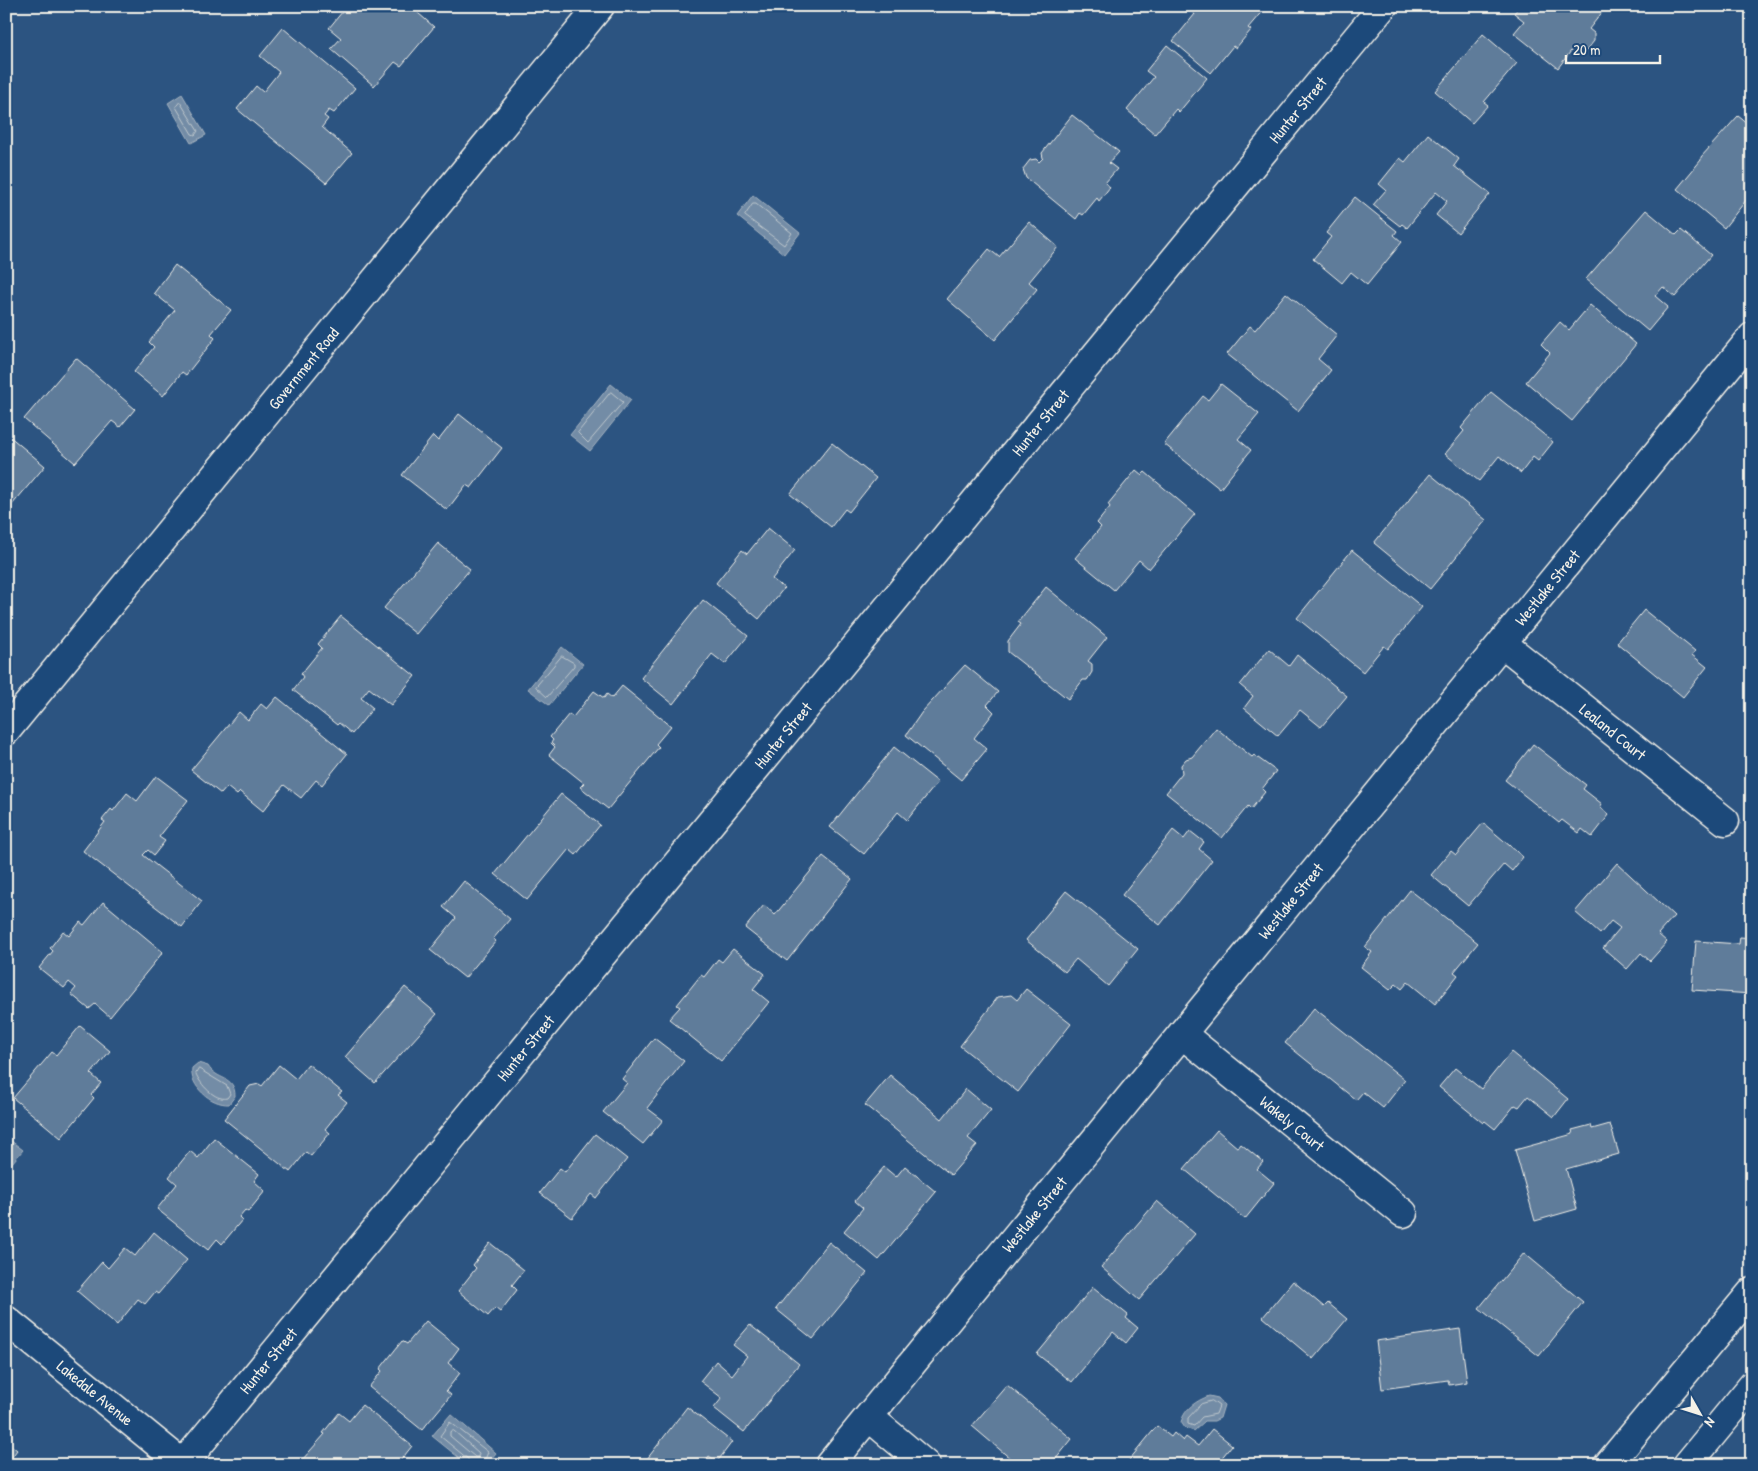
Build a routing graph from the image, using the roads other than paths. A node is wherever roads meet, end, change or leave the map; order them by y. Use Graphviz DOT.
graph roads {
  1 [pos="600,6"];
  2 [pos="1383,6"];
  3 [pos="1752,337"];
  4 [pos="1502,643"];
  5 [pos="6,731"];
  6 [pos="1725,821"];
  7 [pos="1182,1034"];
  8 [pos="1402,1213"];
  9 [pos="1752,1292"];
  10 [pos="6,1320"];
  11 [pos="1752,1386"];
  12 [pos="869,1417"];
  13 [pos="183,1464"];
  14 [pos="829,1465"];
  15 [pos="926,1465"];
  16 [pos="1608,1465"];
  17 [pos="1687,1465"];
  1 -- 5 [label="street, Government Road"];
  2 -- 13 [label="street, Hunter Street"];
  3 -- 4 [label="street, Westlake Street"];
  4 -- 6 [label="street, Lealand Court"];
  4 -- 7 [label="street, Westlake Street"];
  7 -- 8 [label="street, Wakely Court"];
  7 -- 12 [label="street, Westlake Street"];
  9 -- 16 [label="street"];
  10 -- 13 [label="street, Lakedale Avenue"];
  11 -- 17 [label="street"];
  12 -- 14 [label="street, Westlake Street"];
  12 -- 15 [label="street"];
}
